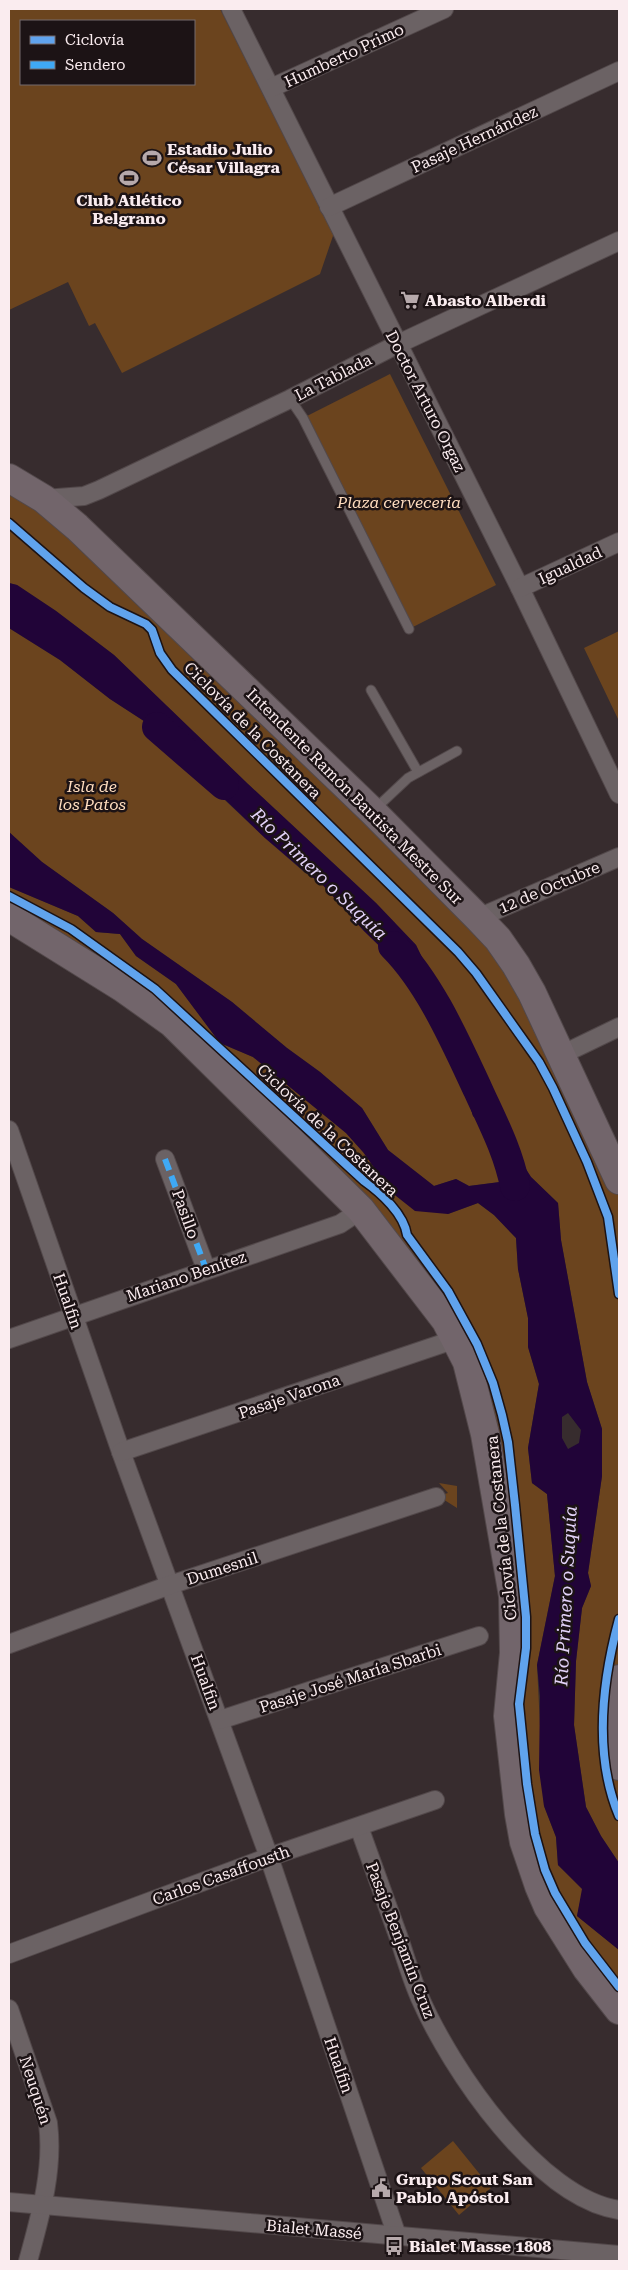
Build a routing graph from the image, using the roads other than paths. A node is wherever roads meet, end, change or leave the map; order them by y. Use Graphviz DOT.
graph roads {
  1 [pos="231,9"];
  2 [pos="444,9"];
  3 [pos="619,71"];
  4 [pos="271,88"];
  5 [pos="329,207"];
  6 [pos="619,241"];
  7 [pos="398,344"];
  8 [pos="290,399"];
  9 [pos="9,478"];
  10 [pos="44,499"];
  11 [pos="619,542"];
  12 [pos="520,588"];
  13 [pos="409,629"];
  14 [pos="371,690"];
  15 [pos="457,751"];
  16 [pos="418,772"];
  17 [pos="619,794"];
  18 [pos="372,811"];
  19 [pos="619,857"];
  20 [pos="9,917"];
  21 [pos="478,918"];
  22 [pos="619,1027"];
  23 [pos="561,1055"];
  24 [pos="9,1130"];
  25 [pos="166,1159"];
  26 [pos="619,1180"];
  27 [pos="361,1210"];
  28 [pos="206,1269"];
  29 [pos="73,1315"];
  30 [pos="9,1339"];
  31 [pos="456,1339"];
  32 [pos="121,1452"];
  33 [pos="436,1497"];
  34 [pos="170,1585"];
  35 [pos="479,1636"];
  36 [pos="9,1644"];
  37 [pos="619,1679"];
  38 [pos="220,1720"];
  39 [pos="619,1766"];
  40 [pos="435,1800"];
  41 [pos="359,1827"];
  42 [pos="269,1857"];
  43 [pos="9,1954"];
  44 [pos="9,2009"];
  45 [pos="619,2010"];
  46 [pos="9,2202"];
  47 [pos="43,2206"];
  48 [pos="619,2210"];
  49 [pos="397,2236"];
  50 [pos="619,2255"];
  51 [pos="28,2261"];
  1 -- 4 [label="street, Doctor Arturo Orgaz"];
  2 -- 4 [label="street, Humberto Primo"];
  3 -- 5 [label="street, Pasaje Hernández"];
  4 -- 5 [label="street, Doctor Arturo Orgaz"];
  5 -- 7 [label="street, Doctor Arturo Orgaz"];
  6 -- 7 [label="street, La Tablada"];
  7 -- 8 [label="street, La Tablada"];
  7 -- 12 [label="street, Doctor Arturo Orgaz"];
  8 -- 10 [label="street, La Tablada"];
  8 -- 13 [label="lane"];
  9 -- 10 [label="main road, Intendente Ramón Bautista Mestre Sur"];
  10 -- 18 [label="main road, Intendente Ramón Bautista Mestre Sur"];
  11 -- 12 [label="street, Igualdad"];
  12 -- 17 [label="street, Doctor Arturo Orgaz"];
  14 -- 16 [label="lane"];
  15 -- 16 [label="lane"];
  16 -- 18 [label="lane"];
  18 -- 21 [label="main road, Intendente Ramón Bautista Mestre Sur"];
  19 -- 21 [label="street, 12 de Octubre"];
  20 -- 27 [label="main road"];
  21 -- 23 [label="main road, Intendente Ramón Bautista Mestre Sur"];
  22 -- 23 [label="street"];
  23 -- 26 [label="main road, Intendente Ramón Bautista Mestre Sur"];
  24 -- 29 [label="street, Hualfin"];
  25 -- 28 [label="street, Pasillo"];
  27 -- 28 [label="street, Mariano Benítez"];
  27 -- 31 [label="main road"];
  28 -- 29 [label="street, Mariano Benítez"];
  29 -- 30 [label="street, Mariano Benítez"];
  29 -- 32 [label="street, Hualfin"];
  31 -- 32 [label="street, Pasaje Varona"];
  31 -- 45 [label="main road"];
  32 -- 34 [label="street, Hualfin"];
  33 -- 34 [label="street, Dumesnil"];
  34 -- 36 [label="street, Dumesnil"];
  34 -- 38 [label="street, Hualfin"];
  35 -- 38 [label="street, Pasaje José María Sbarbi"];
  37 -- 39 [label="main road"];
  38 -- 42 [label="street, Hualfin"];
  40 -- 41 [label="street, Carlos Casaffousth"];
  41 -- 42 [label="street, Carlos Casaffousth"];
  41 -- 48 [label="street, Pasaje Benjamín Cruz"];
  42 -- 43 [label="street, Carlos Casaffousth"];
  42 -- 49 [label="street, Hualfin"];
  44 -- 47 [label="street, Neuquén"];
  46 -- 47 [label="street, Bialet Massé"];
  47 -- 49 [label="street, Bialet Massé"];
  47 -- 51 [label="street, Neuquén"];
  49 -- 50 [label="street, Bialet Massé"];
}
